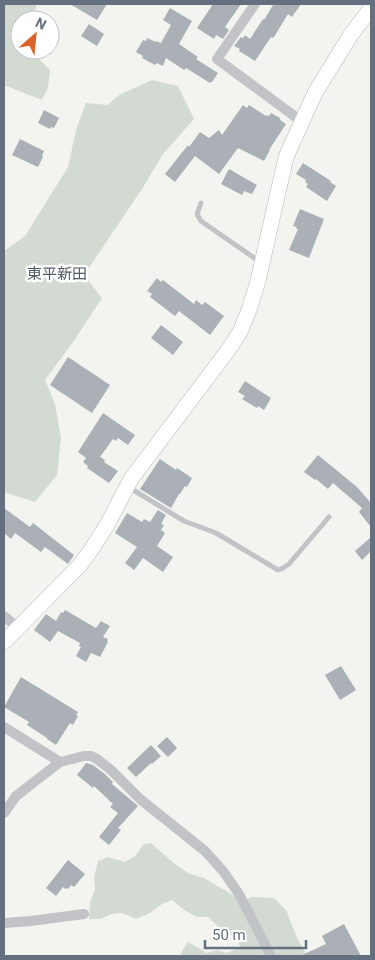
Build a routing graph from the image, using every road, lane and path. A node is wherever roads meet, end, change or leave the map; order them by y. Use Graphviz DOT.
graph roads {
  1 [pos="255,4"];
  2 [pos="371,8"];
  3 [pos="301,122"];
  4 [pos="201,203"];
  5 [pos="262,264"];
  6 [pos="127,486"];
  7 [pos="329,517"];
  8 [pos="4,616"];
  9 [pos="18,628"];
  10 [pos="4,642"];
  11 [pos="4,727"];
  12 [pos="60,762"];
  13 [pos="4,813"];
  14 [pos="84,914"];
  15 [pos="4,924"];
  16 [pos="270,956"];
  1 -- 3 [label="street"];
  2 -- 3 [label="street"];
  3 -- 5 [label="street"];
  4 -- 5 [label="lane"];
  5 -- 6 [label="street"];
  6 -- 7 [label="lane"];
  6 -- 9 [label="street"];
  8 -- 9 [label="street"];
  9 -- 10 [label="street"];
  11 -- 12 [label="street"];
  12 -- 13 [label="street"];
  12 -- 16 [label="street"];
  14 -- 15 [label="street"];
}
